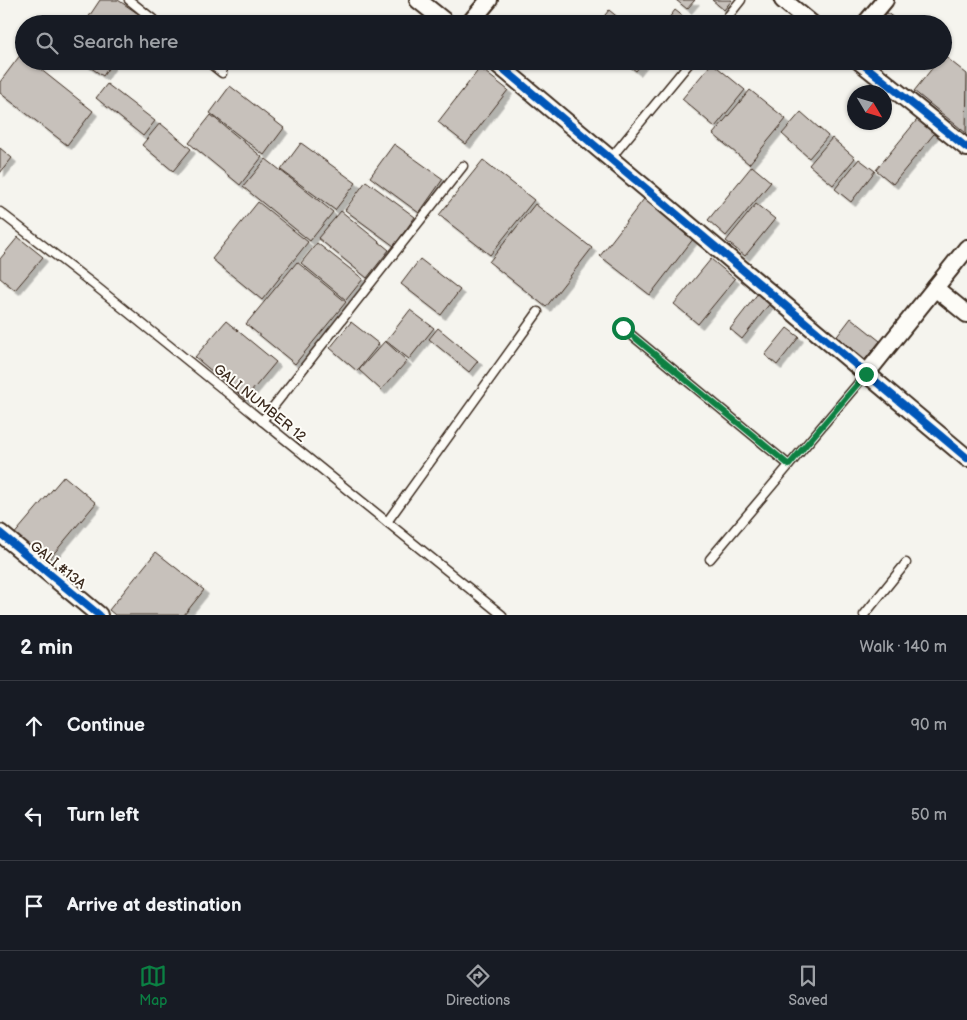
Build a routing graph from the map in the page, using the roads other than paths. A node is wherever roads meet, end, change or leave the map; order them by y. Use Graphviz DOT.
graph roads {
  1 [pos="129,0"];
  2 [pos="418,0"];
  3 [pos="489,0"];
  4 [pos="741,0"];
  5 [pos="783,0"];
  6 [pos="885,0"];
  7 [pos="148,15"];
  8 [pos="437,15"];
  9 [pos="476,15"];
  10 [pos="729,15"];
  11 [pos="801,15"];
  12 [pos="872,15"];
  13 [pos="218,70"];
  14 [pos="505,70"];
  15 [pos="684,70"];
  16 [pos="870,70"];
  17 [pos="222,73"];
  18 [pos="967,148"];
  19 [pos="610,159"];
  20 [pos="463,166"];
  21 [pos="0,212"];
  22 [pos="967,248"];
  23 [pos="935,288"];
  24 [pos="538,312"];
  25 [pos="967,314"];
  26 [pos="623,328"];
  27 [pos="866,374"];
  28 [pos="262,421"];
  29 [pos="967,458"];
  30 [pos="789,465"];
  31 [pos="387,522"];
  32 [pos="0,534"];
  33 [pos="710,559"];
  34 [pos="906,563"];
  35 [pos="99,615"];
  36 [pos="502,615"];
  37 [pos="864,615"];
  1 -- 7 [label="lane"];
  2 -- 8 [label="street"];
  3 -- 9 [label="street"];
  4 -- 10 [label="lane"];
  5 -- 11 [label="street"];
  6 -- 12 [label="street"];
  13 -- 17 [label="lane"];
  14 -- 19 [label="street"];
  15 -- 19 [label="lane"];
  16 -- 18 [label="street"];
  19 -- 27 [label="street"];
  20 -- 28 [label="lane"];
  21 -- 28 [label="lane, GALI NUMBER 12"];
  22 -- 23 [label="street"];
  23 -- 25 [label="street"];
  23 -- 27 [label="street"];
  24 -- 31 [label="lane"];
  26 -- 30 [label="lane"];
  27 -- 29 [label="street"];
  27 -- 30 [label="lane"];
  28 -- 31 [label="lane, GALI NUMBER 12"];
  30 -- 33 [label="lane"];
  31 -- 36 [label="lane, GALI NUMBER 12"];
  32 -- 35 [label="street, GALI #13A"];
  34 -- 37 [label="lane"];
}
